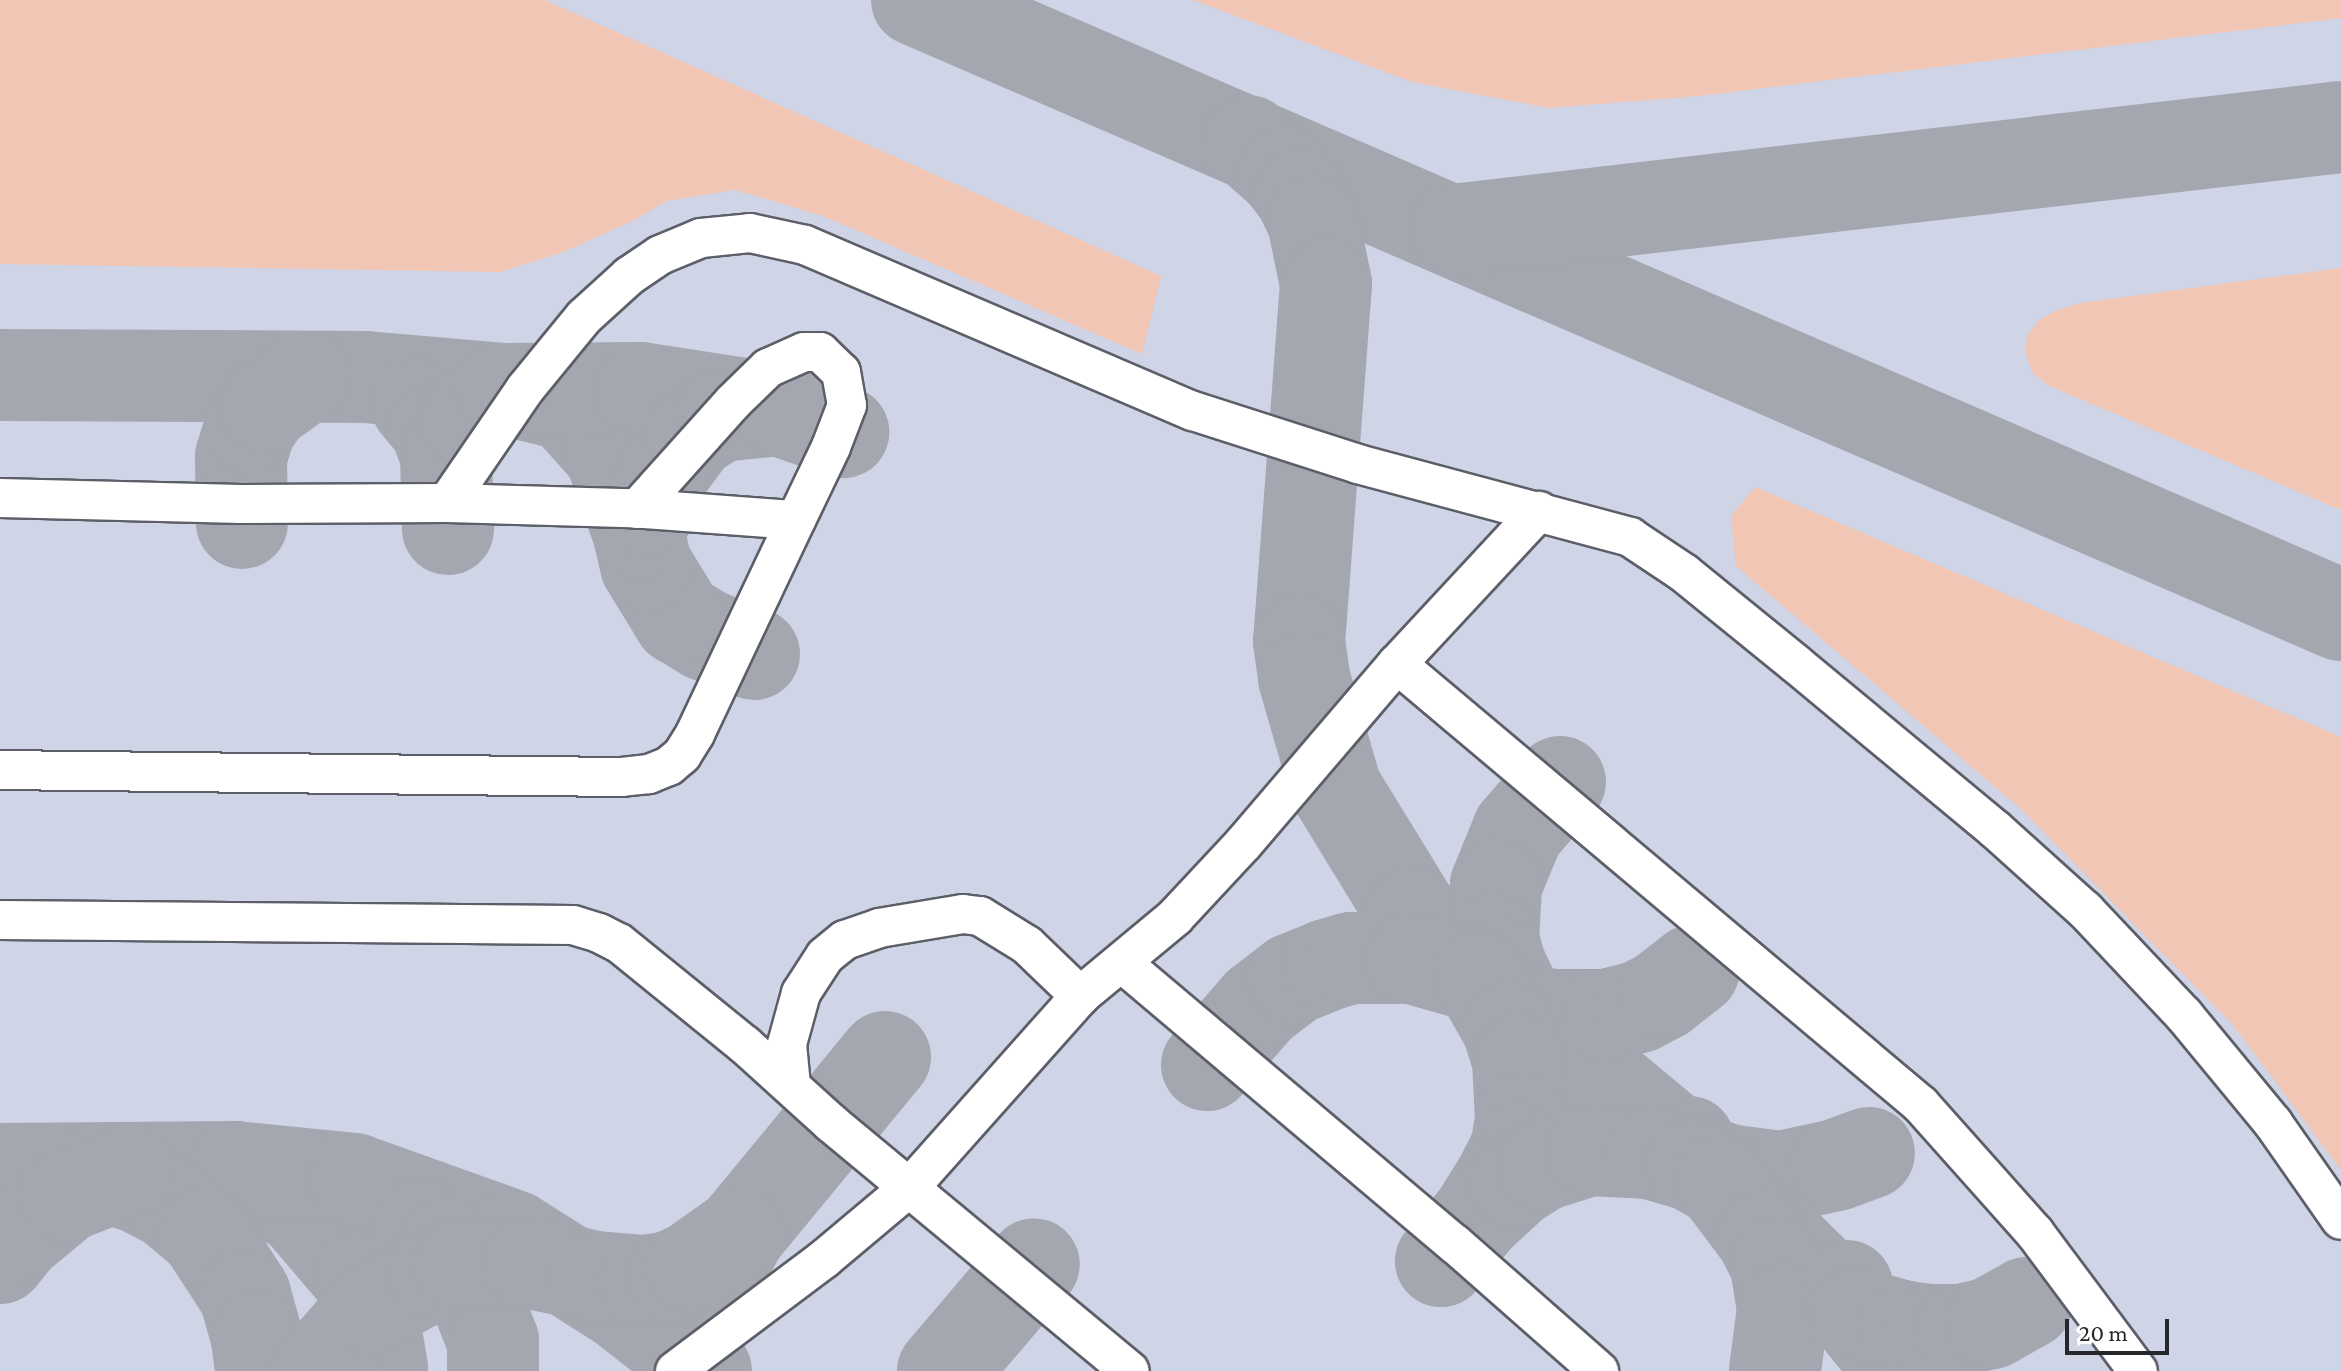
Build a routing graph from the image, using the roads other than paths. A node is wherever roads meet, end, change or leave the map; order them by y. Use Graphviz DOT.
graph roads {
  1 [pos="0,498"];
  2 [pos="447,503"];
  3 [pos="637,509"];
  4 [pos="1539,511"];
  5 [pos="796,520"];
  6 [pos="1397,664"];
  7 [pos="0,770"];
  8 [pos="0,920"];
  9 [pos="1122,963"];
  10 [pos="1080,996"];
  11 [pos="791,1086"];
  12 [pos="911,1186"];
  13 [pos="2341,1220"];
  14 [pos="675,1371"];
  15 [pos="1130,1371"];
  16 [pos="1599,1371"];
  17 [pos="2138,1371"];
  1 -- 2 [label="lane"];
  2 -- 3 [label="lane"];
  2 -- 4 [label="lane"];
  3 -- 5 [label="lane"];
  3 -- 5 [label="lane"];
  4 -- 6 [label="lane"];
  4 -- 13 [label="lane"];
  5 -- 7 [label="lane"];
  6 -- 9 [label="lane"];
  6 -- 17 [label="lane"];
  8 -- 11 [label="lane"];
  9 -- 10 [label="lane"];
  9 -- 16 [label="lane"];
  10 -- 11 [label="lane"];
  10 -- 12 [label="lane"];
  11 -- 12 [label="lane"];
  12 -- 14 [label="lane"];
  12 -- 15 [label="lane"];
}
